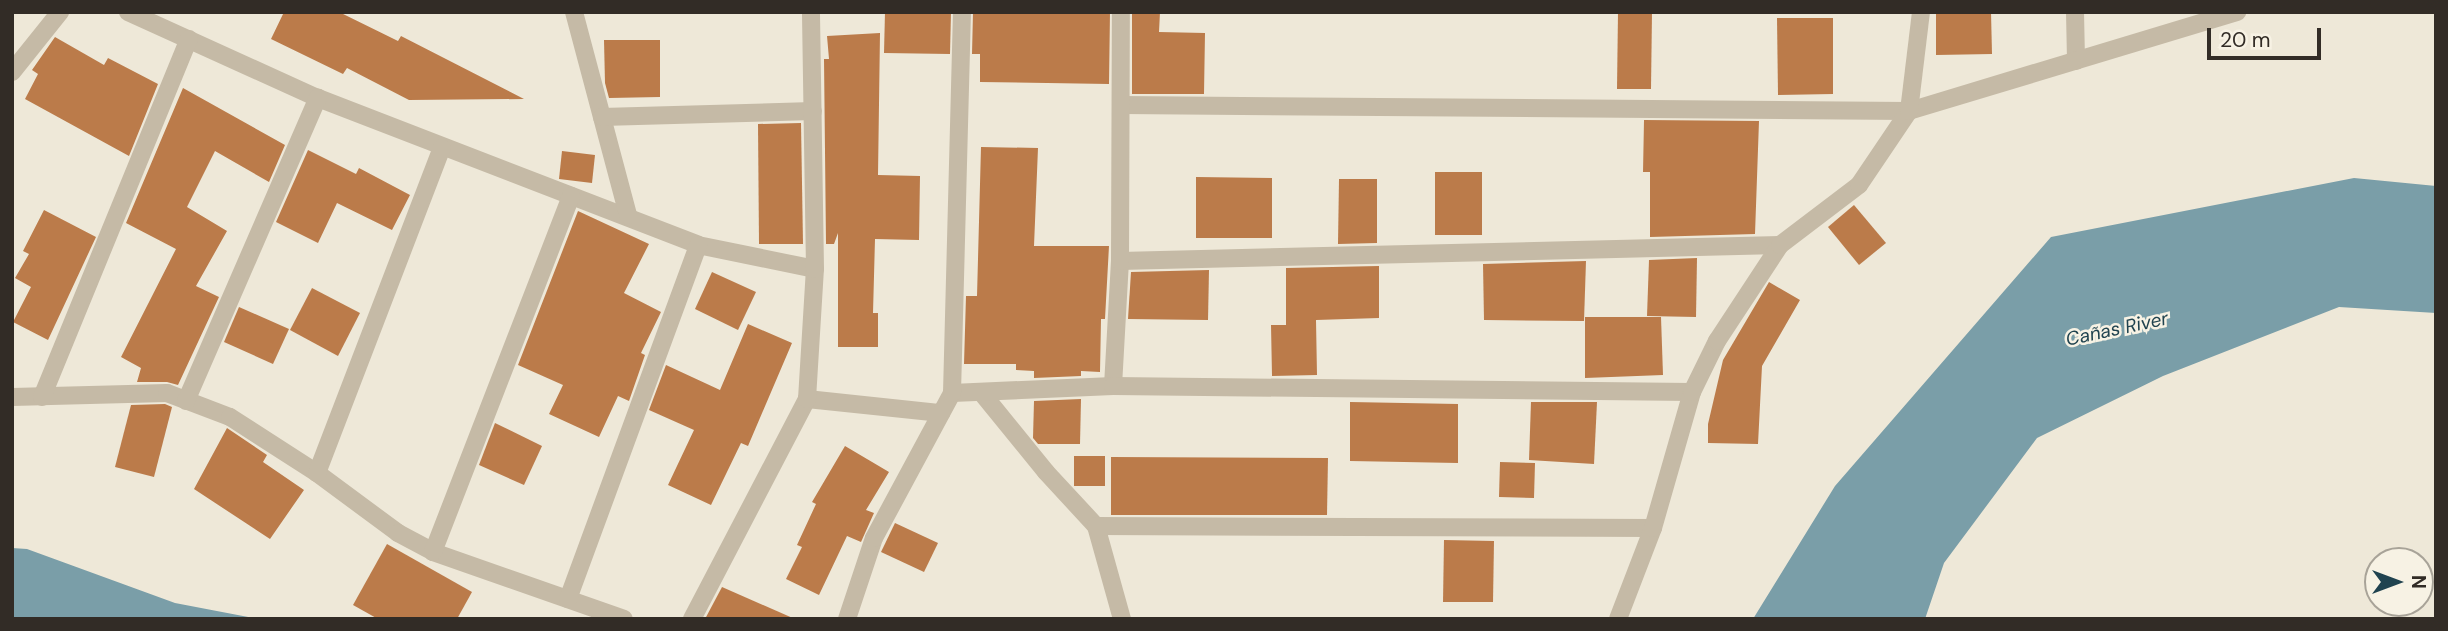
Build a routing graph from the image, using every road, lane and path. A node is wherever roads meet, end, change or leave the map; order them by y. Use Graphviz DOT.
graph roads {
  1 [pos="60,12"];
  2 [pos="128,12"];
  3 [pos="574,12"];
  4 [pos="811,12"];
  5 [pos="962,12"];
  6 [pos="1121,12"];
  7 [pos="1921,12"];
  8 [pos="2075,12"];
  9 [pos="2237,12"];
  10 [pos="189,39"];
  11 [pos="2076,61"];
  12 [pos="12,72"];
  13 [pos="318,98"];
  14 [pos="1122,105"];
  15 [pos="813,111"];
  16 [pos="1909,111"];
  17 [pos="602,117"];
  18 [pos="442,148"];
  19 [pos="571,197"];
  20 [pos="628,215"];
  21 [pos="698,245"];
  22 [pos="1780,245"];
  23 [pos="1120,261"];
  24 [pos="816,269"];
  25 [pos="1114,386"];
  26 [pos="981,392"];
  27 [pos="1692,392"];
  28 [pos="952,393"];
  29 [pos="12,397"];
  30 [pos="42,397"];
  31 [pos="807,399"];
  32 [pos="186,401"];
  33 [pos="941,413"];
  34 [pos="317,473"];
  35 [pos="1096,526"];
  36 [pos="1653,528"];
  37 [pos="433,552"];
  38 [pos="568,599"];
  39 [pos="624,619"];
  40 [pos="692,619"];
  41 [pos="847,619"];
  42 [pos="1122,619"];
  43 [pos="1618,619"];
  1 -- 12 [label="street"];
  2 -- 10 [label="street"];
  3 -- 17 [label="street"];
  4 -- 15 [label="street"];
  5 -- 28 [label="street"];
  6 -- 14 [label="street"];
  7 -- 16 [label="street"];
  8 -- 11 [label="street"];
  9 -- 11 [label="street"];
  10 -- 13 [label="street"];
  10 -- 30 [label="street"];
  11 -- 16 [label="street"];
  13 -- 18 [label="street"];
  13 -- 32 [label="street"];
  14 -- 16 [label="street"];
  14 -- 23 [label="street"];
  15 -- 17 [label="street"];
  15 -- 24 [label="street"];
  16 -- 22 [label="street"];
  17 -- 20 [label="street"];
  18 -- 19 [label="street"];
  18 -- 34 [label="street"];
  19 -- 20 [label="street"];
  19 -- 37 [label="street"];
  20 -- 21 [label="street"];
  21 -- 24 [label="street"];
  21 -- 38 [label="street"];
  22 -- 23 [label="street"];
  22 -- 27 [label="street"];
  23 -- 25 [label="street"];
  24 -- 31 [label="street"];
  25 -- 26 [label="street"];
  25 -- 27 [label="street"];
  26 -- 28 [label="street"];
  26 -- 35 [label="street"];
  27 -- 36 [label="street"];
  28 -- 33 [label="street"];
  29 -- 30 [label="street"];
  30 -- 32 [label="street"];
  31 -- 33 [label="street"];
  31 -- 40 [label="street"];
  32 -- 34 [label="street"];
  33 -- 41 [label="street"];
  34 -- 37 [label="street"];
  35 -- 36 [label="street"];
  35 -- 42 [label="street"];
  36 -- 43 [label="street"];
  37 -- 38 [label="street"];
  38 -- 39 [label="street"];
}
